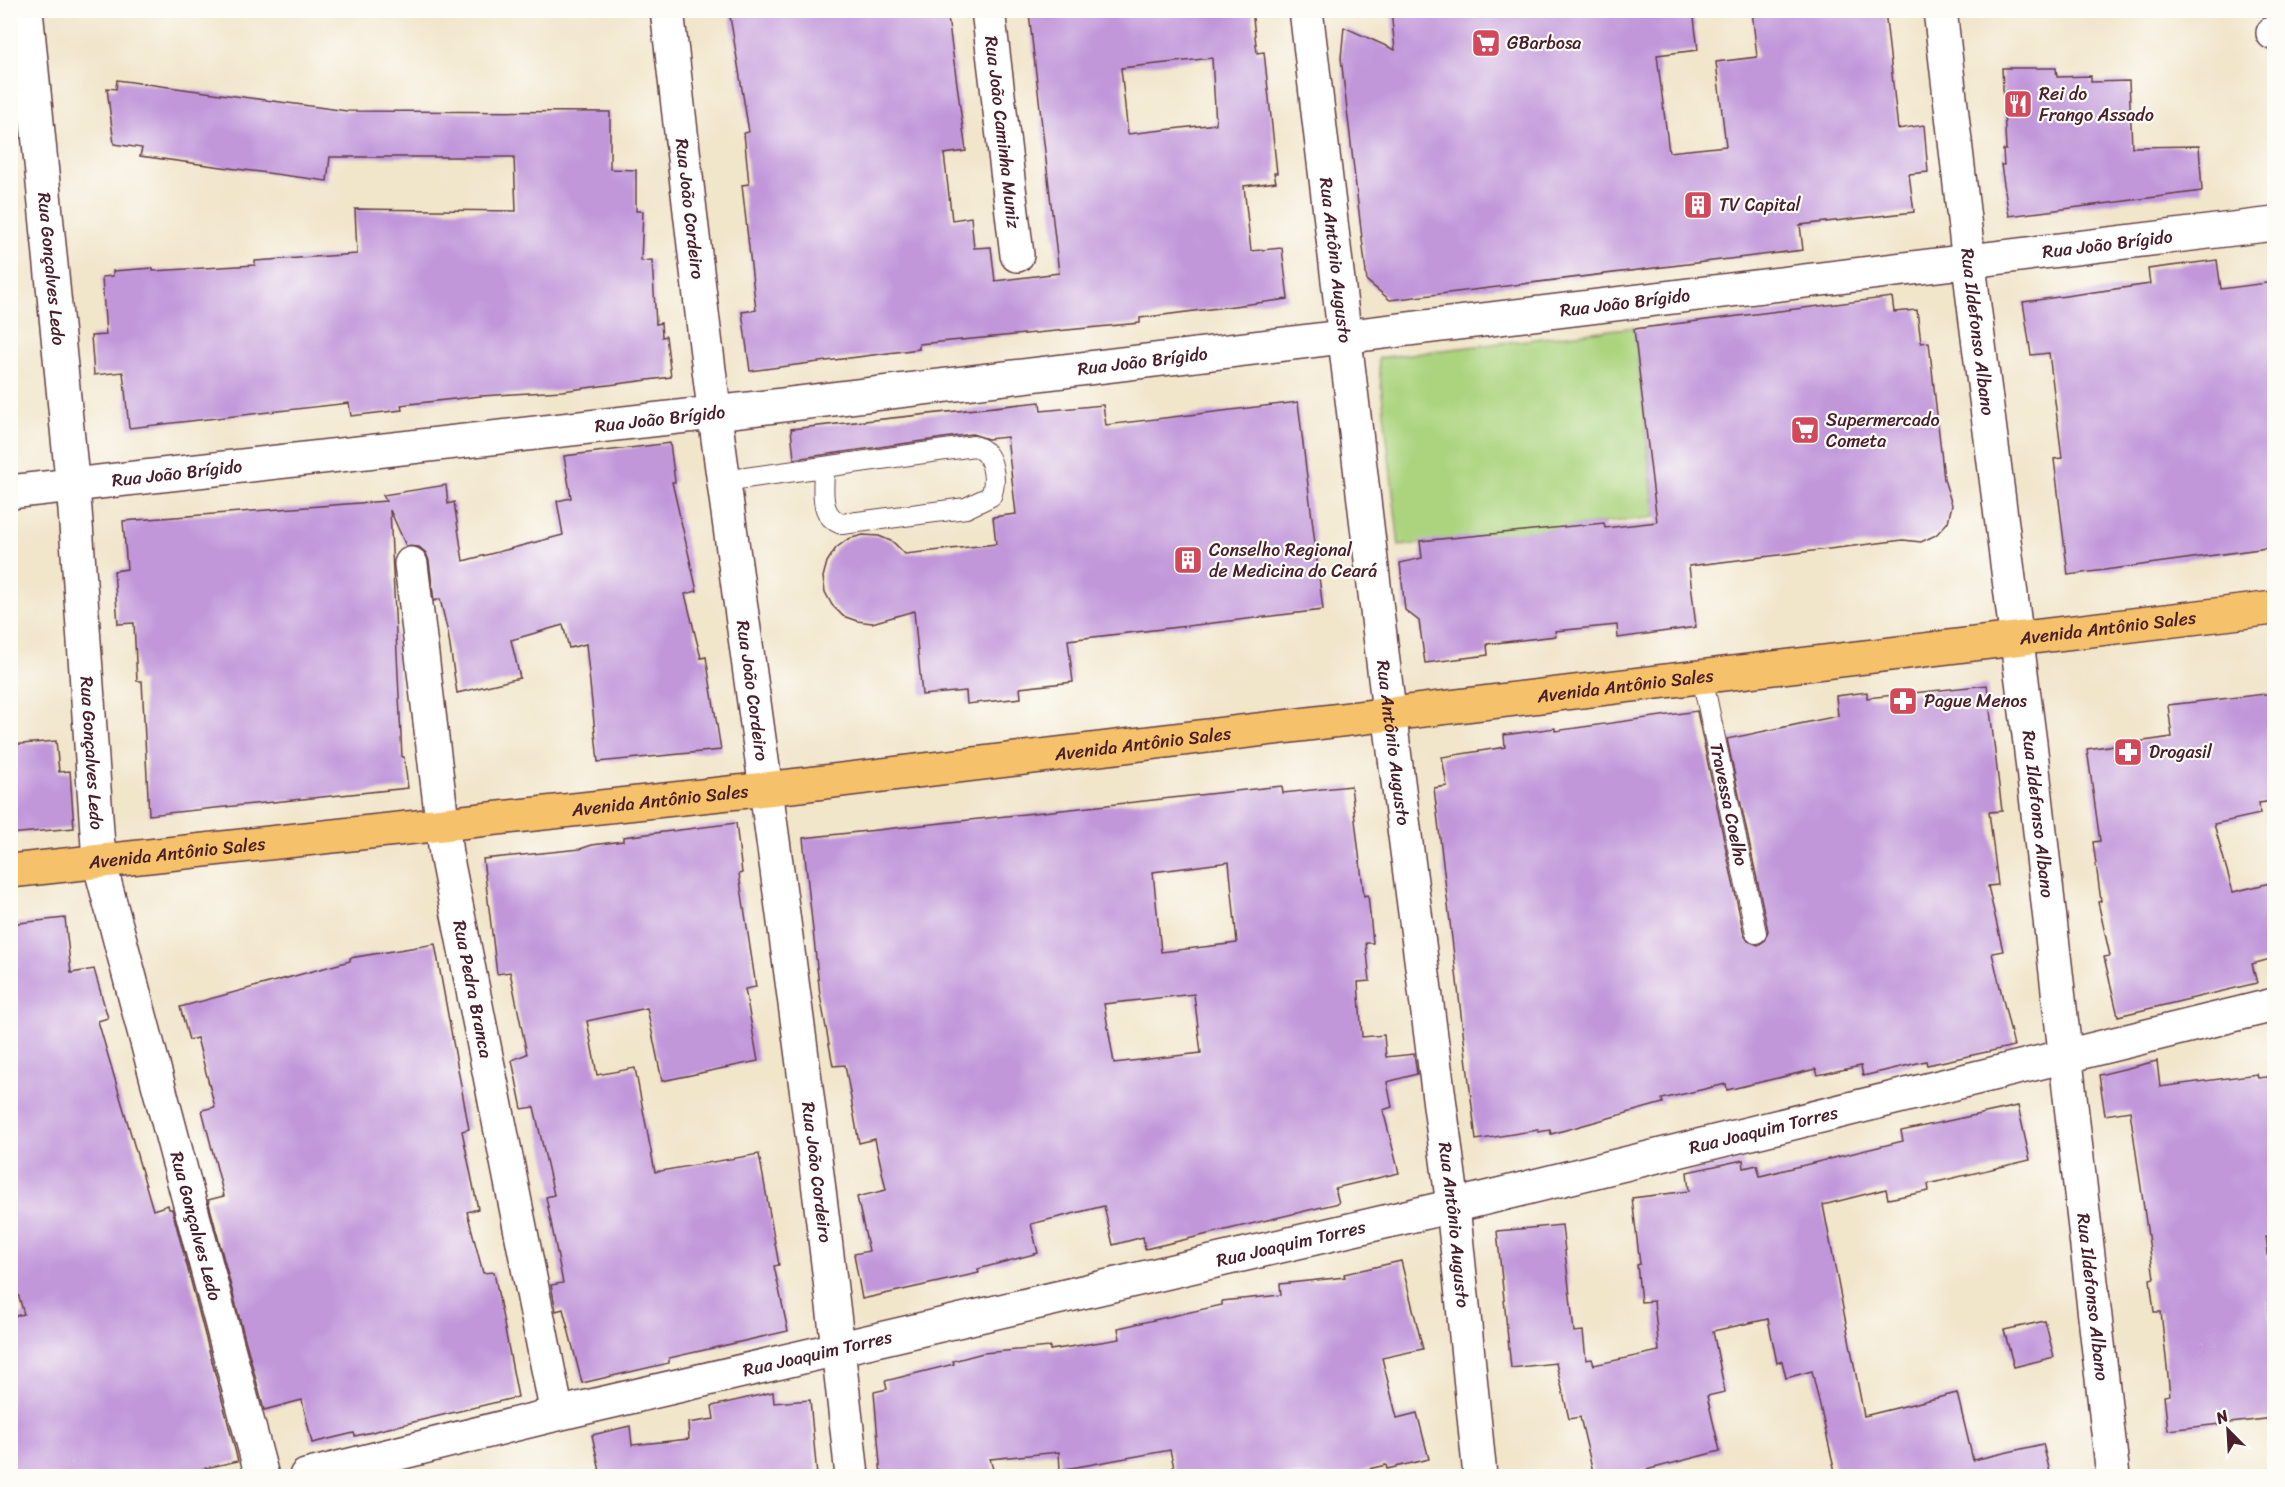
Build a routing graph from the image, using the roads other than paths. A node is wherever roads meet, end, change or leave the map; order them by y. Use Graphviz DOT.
graph roads {
  1 [pos="26,10"];
  2 [pos="667,10"];
  3 [pos="988,10"];
  4 [pos="1306,10"];
  5 [pos="1940,10"];
  6 [pos="2274,224"];
  7 [pos="1017,255"];
  8 [pos="1968,260"];
  9 [pos="1345,336"];
  10 [pos="714,413"];
  11 [pos="824,468"];
  12 [pos="724,481"];
  13 [pos="73,485"];
  14 [pos="10,492"];
  15 [pos="411,564"];
  16 [pos="2274,608"];
  17 [pos="2017,638"];
  18 [pos="1702,677"];
  19 [pos="1389,712"];
  20 [pos="766,789"];
  21 [pos="441,823"];
  22 [pos="99,861"];
  23 [pos="10,871"];
  24 [pos="1756,933"];
  25 [pos="2274,1005"];
  26 [pos="2067,1055"];
  27 [pos="1453,1206"];
  28 [pos="839,1351"];
  29 [pos="557,1414"];
  30 [pos="262,1476"];
  31 [pos="306,1476"];
  32 [pos="852,1476"];
  33 [pos="1480,1476"];
  34 [pos="2114,1476"];
  1 -- 13 [label="street, Rua Gonçalves Ledo"];
  2 -- 10 [label="street, Rua João Cordeiro"];
  3 -- 7 [label="street, Rua João Caminha Muniz"];
  4 -- 9 [label="street, Rua Antônio Augusto"];
  5 -- 8 [label="street, Rua Ildefonso Albano"];
  6 -- 8 [label="street, Rua João Brígido"];
  8 -- 9 [label="street, Rua João Brígido"];
  8 -- 17 [label="street, Rua Ildefonso Albano"];
  9 -- 10 [label="street, Rua João Brígido"];
  9 -- 19 [label="street, Rua Antônio Augusto"];
  10 -- 12 [label="street, Rua João Cordeiro"];
  10 -- 13 [label="street, Rua João Brígido"];
  11 -- 11 [label="lane"];
  11 -- 12 [label="lane"];
  12 -- 20 [label="street, Rua João Cordeiro"];
  13 -- 14 [label="street, Rua João Brígido"];
  13 -- 22 [label="street, Rua Gonçalves Ledo"];
  15 -- 21 [label="street, Rua Pedra Branca"];
  16 -- 17 [label="main road, Avenida Antônio Sales"];
  17 -- 18 [label="main road, Avenida Antônio Sales"];
  17 -- 26 [label="street, Rua Ildefonso Albano"];
  18 -- 19 [label="main road, Avenida Antônio Sales"];
  18 -- 24 [label="lane, Travessa Coelho"];
  19 -- 20 [label="main road, Avenida Antônio Sales"];
  19 -- 27 [label="street, Rua Antônio Augusto"];
  20 -- 21 [label="main road, Avenida Antônio Sales"];
  20 -- 28 [label="street, Rua João Cordeiro"];
  21 -- 22 [label="main road, Avenida Antônio Sales"];
  21 -- 29 [label="street, Rua Pedra Branca"];
  22 -- 23 [label="main road, Avenida Antônio Sales"];
  22 -- 30 [label="street, Rua Gonçalves Ledo"];
  25 -- 26 [label="street, Rua Joaquim Torres"];
  26 -- 27 [label="street, Rua Joaquim Torres"];
  26 -- 34 [label="street, Rua Ildefonso Albano"];
  27 -- 28 [label="street, Rua Joaquim Torres"];
  27 -- 33 [label="street, Rua Antônio Augusto"];
  28 -- 29 [label="street, Rua Joaquim Torres"];
  28 -- 32 [label="street, Rua João Cordeiro"];
  29 -- 31 [label="street, Rua Joaquim Torres"];
}
